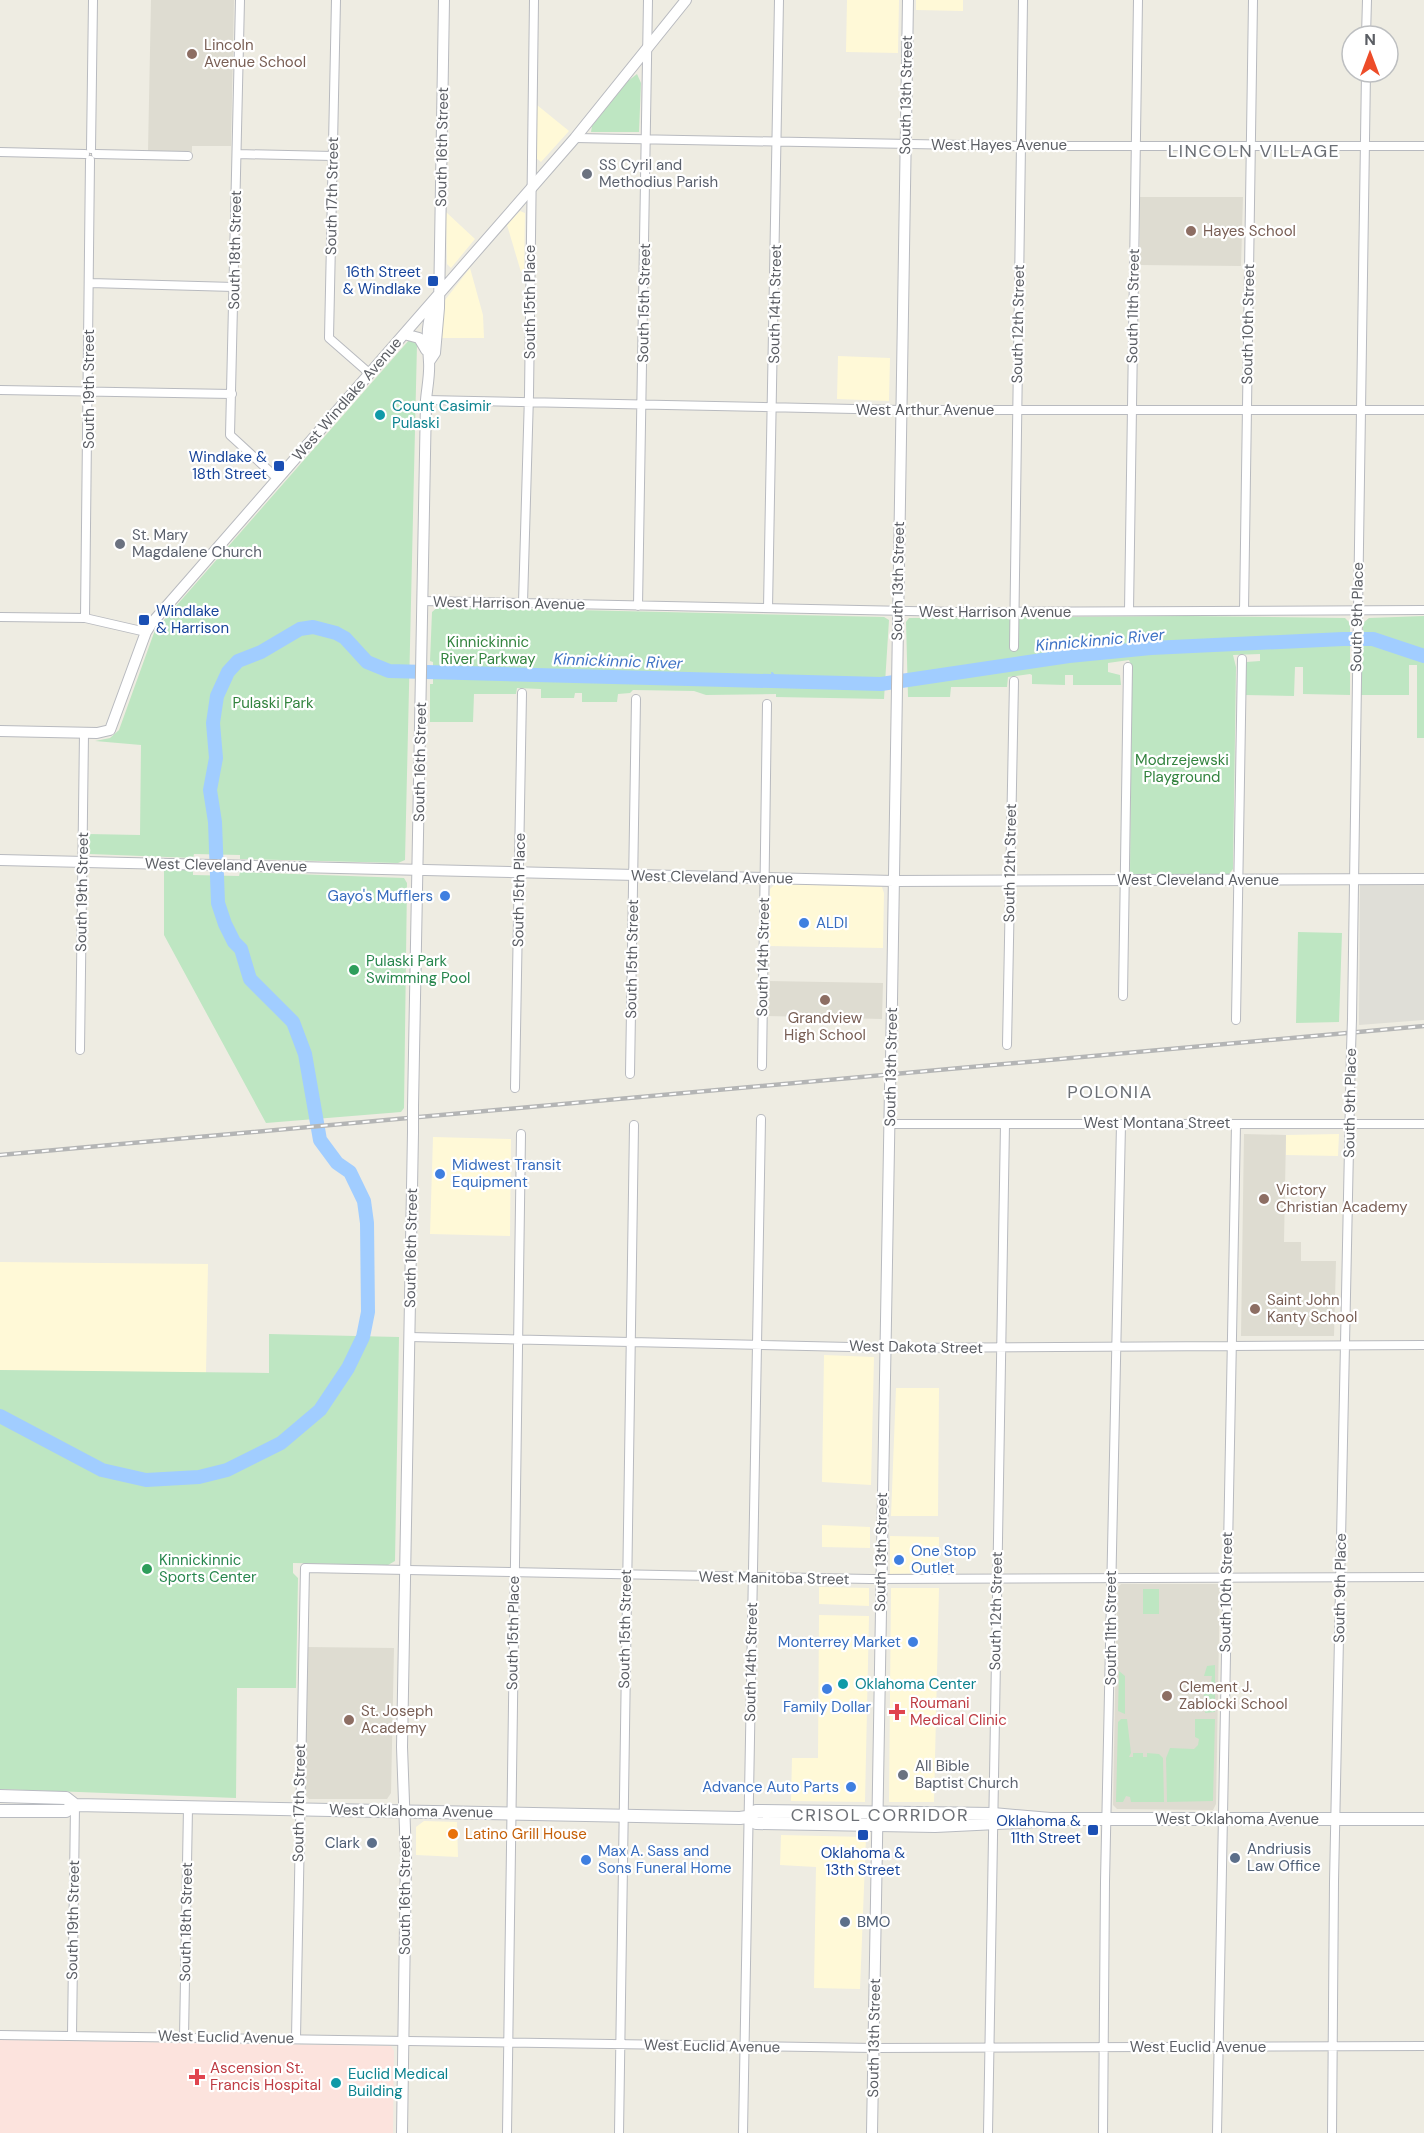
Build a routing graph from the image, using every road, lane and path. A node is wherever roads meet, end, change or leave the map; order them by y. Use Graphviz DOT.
graph roads {
  1 [pos="93,0"];
  2 [pos="240,0"];
  3 [pos="336,0"];
  4 [pos="444,0"];
  5 [pos="534,0"];
  6 [pos="648,0"];
  7 [pos="686,0"];
  8 [pos="779,0"];
  9 [pos="908,0"];
  10 [pos="1023,0"];
  11 [pos="1138,0"];
  12 [pos="1253,0"];
  13 [pos="1367,0"];
  14 [pos="1366,24"];
  15 [pos="648,44"];
  16 [pos="1365,84"];
  17 [pos="575,138"];
  18 [pos="646,139"];
  19 [pos="778,142"];
  20 [pos="905,144"];
  21 [pos="1021,146"];
  22 [pos="1136,146"];
  23 [pos="1250,146"];
  24 [pos="1364,146"];
  25 [pos="1424,146"];
  26 [pos="0,152"];
  27 [pos="91,154"];
  28 [pos="237,154"];
  29 [pos="188,156"];
  30 [pos="333,156"];
  31 [pos="531,186"];
  32 [pos="90,283"];
  33 [pos="234,287"];
  34 [pos="439,295"];
  35 [pos="404,334"];
  36 [pos="427,350"];
  37 [pos="429,362"];
  38 [pos="369,373"];
  39 [pos="0,390"];
  40 [pos="87,392"];
  41 [pos="232,394"];
  42 [pos="426,400"];
  43 [pos="529,403"];
  44 [pos="643,405"];
  45 [pos="772,408"];
  46 [pos="901,410"];
  47 [pos="1017,410"];
  48 [pos="1131,410"];
  49 [pos="1247,410"];
  50 [pos="1360,410"];
  51 [pos="1424,410"];
  52 [pos="278,479"];
  53 [pos="422,602"];
  54 [pos="523,603"];
  55 [pos="638,606"];
  56 [pos="768,608"];
  57 [pos="1424,610"];
  58 [pos="898,611"];
  59 [pos="1129,611"];
  60 [pos="1244,611"];
  61 [pos="1357,611"];
  62 [pos="1014,612"];
  63 [pos="0,617"];
  64 [pos="85,618"];
  65 [pos="146,632"];
  66 [pos="1014,647"];
  67 [pos="1242,659"];
  68 [pos="1128,667"];
  69 [pos="1014,681"];
  70 [pos="522,693"];
  71 [pos="636,699"];
  72 [pos="767,704"];
  73 [pos="0,731"];
  74 [pos="84,733"];
  75 [pos="0,860"];
  76 [pos="82,862"];
  77 [pos="418,869"];
  78 [pos="519,872"];
  79 [pos="633,875"];
  80 [pos="764,878"];
  81 [pos="1354,879"];
  82 [pos="1424,879"];
  83 [pos="1124,880"];
  84 [pos="1239,880"];
  85 [pos="894,881"];
  86 [pos="1010,881"];
  87 [pos="1123,996"];
  88 [pos="1236,1020"];
  89 [pos="1007,1045"];
  90 [pos="80,1050"];
  91 [pos="762,1066"];
  92 [pos="630,1074"];
  93 [pos="515,1088"];
  94 [pos="761,1119"];
  95 [pos="890,1124"];
  96 [pos="1005,1124"];
  97 [pos="1121,1124"];
  98 [pos="1236,1124"];
  99 [pos="1351,1124"];
  100 [pos="1424,1124"];
  101 [pos="634,1125"];
  102 [pos="521,1134"];
  103 [pos="409,1337"];
  104 [pos="518,1340"];
  105 [pos="630,1342"];
  106 [pos="756,1345"];
  107 [pos="1424,1345"];
  108 [pos="1231,1346"];
  109 [pos="1345,1346"];
  110 [pos="1115,1347"];
  111 [pos="885,1348"];
  112 [pos="1002,1348"];
  113 [pos="305,1568"];
  114 [pos="405,1571"];
  115 [pos="514,1573"];
  116 [pos="626,1575"];
  117 [pos="752,1577"];
  118 [pos="1424,1577"];
  119 [pos="1226,1578"];
  120 [pos="1340,1578"];
  121 [pos="881,1579"];
  122 [pos="997,1579"];
  123 [pos="1112,1579"];
  124 [pos="0,1796"];
  125 [pos="75,1805"];
  126 [pos="188,1807"];
  127 [pos="299,1809"];
  128 [pos="0,1811"];
  129 [pos="405,1811"];
  130 [pos="510,1813"];
  131 [pos="622,1815"];
  132 [pos="747,1817"];
  133 [pos="992,1819"];
  134 [pos="1108,1819"];
  135 [pos="1222,1819"];
  136 [pos="1336,1819"];
  137 [pos="1424,1819"];
  138 [pos="877,1820"];
  139 [pos="0,2035"];
  140 [pos="72,2036"];
  141 [pos="184,2037"];
  142 [pos="296,2038"];
  143 [pos="404,2040"];
  144 [pos="508,2042"];
  145 [pos="620,2044"];
  146 [pos="745,2046"];
  147 [pos="1332,2046"];
  148 [pos="1424,2046"];
  149 [pos="874,2048"];
  150 [pos="989,2048"];
  151 [pos="1105,2048"];
  152 [pos="1218,2048"];
  153 [pos="402,2133"];
  154 [pos="507,2133"];
  155 [pos="619,2133"];
  156 [pos="743,2133"];
  157 [pos="872,2133"];
  158 [pos="988,2133"];
  159 [pos="1103,2133"];
  160 [pos="1217,2133"];
  161 [pos="1332,2133"];
  1 -- 27 [label="street, South 19th Street"];
  2 -- 28 [label="street, South 18th Street"];
  3 -- 30 [label="street, South 17th Street"];
  4 -- 34 [label="street, South 16th Street"];
  5 -- 31 [label="street, South 15th Place"];
  6 -- 15 [label="street, South 15th Street"];
  7 -- 15 [label="street, West Windlake Avenue"];
  8 -- 19 [label="street, South 14th Street"];
  9 -- 20 [label="street, South 13th Street"];
  10 -- 21 [label="street, South 12th Street"];
  11 -- 22 [label="street, South 11th Street"];
  12 -- 23 [label="street, South 10th Street"];
  13 -- 14 [label="street"];
  15 -- 17 [label="street, West Windlake Avenue"];
  15 -- 18 [label="street, South 15th Street"];
  16 -- 24 [label="street, South 9th Place"];
  17 -- 18 [label="street, West Hayes Avenue"];
  17 -- 31 [label="street, West Windlake Avenue"];
  18 -- 19 [label="street, West Hayes Avenue"];
  18 -- 44 [label="street, South 15th Street"];
  19 -- 20 [label="street, West Hayes Avenue"];
  19 -- 45 [label="street, South 14th Street"];
  20 -- 21 [label="street, West Hayes Avenue"];
  20 -- 46 [label="street, South 13th Street"];
  21 -- 22 [label="street, West Hayes Avenue"];
  21 -- 47 [label="street, South 12th Street"];
  22 -- 23 [label="street, West Hayes Avenue"];
  22 -- 48 [label="street, South 11th Street"];
  23 -- 24 [label="street, West Hayes Avenue"];
  23 -- 49 [label="street, South 10th Street"];
  24 -- 25 [label="street, West Hayes Avenue"];
  24 -- 50 [label="street, South 9th Place"];
  26 -- 27 [label="street"];
  27 -- 29 [label="street"];
  27 -- 32 [label="street, South 19th Street"];
  28 -- 30 [label="street"];
  28 -- 33 [label="street, South 18th Street"];
  30 -- 38 [label="street, South 17th Street"];
  31 -- 34 [label="street, West Windlake Avenue"];
  31 -- 43 [label="street, South 15th Place"];
  32 -- 33 [label="street"];
  32 -- 40 [label="street, South 19th Street"];
  33 -- 41 [label="street, South 18th Street"];
  34 -- 35 [label="street, West Windlake Avenue"];
  34 -- 36 [label="street, South 16th Street"];
  34 -- 37 [label="street, South 16th Street"];
  35 -- 36 [label="street"];
  35 -- 38 [label="street, West Windlake Avenue"];
  36 -- 37 [label="street, South 16th Street"];
  37 -- 42 [label="street, South 16th Street"];
  38 -- 52 [label="street, West Windlake Avenue"];
  39 -- 40 [label="street"];
  40 -- 41 [label="street"];
  40 -- 64 [label="street, South 19th Street"];
  41 -- 52 [label="street, South 18th Street"];
  42 -- 43 [label="street, West Arthur Avenue"];
  42 -- 53 [label="street, South 16th Street"];
  43 -- 44 [label="street, West Arthur Avenue"];
  43 -- 54 [label="street, South 15th Place"];
  44 -- 45 [label="street, West Arthur Avenue"];
  44 -- 55 [label="street, South 15th Street"];
  45 -- 46 [label="street, West Arthur Avenue"];
  45 -- 56 [label="street, South 14th Street"];
  46 -- 47 [label="street, West Arthur Avenue"];
  46 -- 58 [label="street, South 13th Street"];
  47 -- 48 [label="street, West Arthur Avenue"];
  47 -- 62 [label="street, South 12th Street"];
  48 -- 49 [label="street, West Arthur Avenue"];
  48 -- 59 [label="street, South 11th Street"];
  49 -- 50 [label="street, West Arthur Avenue"];
  49 -- 60 [label="street, South 10th Street"];
  50 -- 51 [label="street, West Arthur Avenue"];
  50 -- 61 [label="street, South 9th Place"];
  52 -- 65 [label="street, West Windlake Avenue"];
  53 -- 54 [label="street, West Harrison Avenue"];
  53 -- 77 [label="street, South 16th Street"];
  54 -- 55 [label="street, West Harrison Avenue"];
  55 -- 56 [label="street, West Harrison Avenue"];
  56 -- 58 [label="street, West Harrison Avenue"];
  57 -- 61 [label="street, West Harrison Avenue"];
  58 -- 62 [label="street, West Harrison Avenue"];
  58 -- 85 [label="street, South 13th Street"];
  59 -- 60 [label="street, West Harrison Avenue"];
  59 -- 62 [label="street, West Harrison Avenue"];
  60 -- 61 [label="street, West Harrison Avenue"];
  61 -- 81 [label="street, South 9th Place"];
  62 -- 66 [label="street, South 12th Street"];
  63 -- 64 [label="street"];
  64 -- 65 [label="street"];
  65 -- 74 [label="street, West Windlake Avenue"];
  67 -- 84 [label="street"];
  68 -- 83 [label="street"];
  69 -- 86 [label="street, South 12th Street"];
  70 -- 78 [label="street, South 15th Place"];
  71 -- 79 [label="street, South 15th Street"];
  72 -- 80 [label="street, South 14th Street"];
  73 -- 74 [label="street, West Windlake Avenue"];
  74 -- 76 [label="street, South 19th Street"];
  75 -- 76 [label="street, West Cleveland Avenue"];
  76 -- 77 [label="street, West Cleveland Avenue"];
  76 -- 90 [label="street, South 19th Street"];
  77 -- 78 [label="street, West Cleveland Avenue"];
  77 -- 103 [label="street, South 16th Street, bridge"];
  78 -- 79 [label="street, West Cleveland Avenue"];
  78 -- 93 [label="street, South 15th Place"];
  79 -- 80 [label="street, West Cleveland Avenue"];
  79 -- 92 [label="street, South 15th Street"];
  80 -- 85 [label="street, West Cleveland Avenue"];
  80 -- 91 [label="street, South 14th Street"];
  81 -- 82 [label="street, West Cleveland Avenue"];
  81 -- 84 [label="street, West Cleveland Avenue"];
  81 -- 99 [label="street, South 9th Place, bridge"];
  83 -- 84 [label="street, West Cleveland Avenue"];
  83 -- 86 [label="street, West Cleveland Avenue"];
  83 -- 87 [label="street"];
  84 -- 88 [label="street"];
  85 -- 86 [label="street, West Cleveland Avenue"];
  85 -- 95 [label="street, South 13th Street, bridge"];
  86 -- 89 [label="street, South 12th Street"];
  94 -- 106 [label="street, South 14th Street"];
  95 -- 96 [label="street, West Montana Street"];
  95 -- 111 [label="street, South 13th Street"];
  96 -- 97 [label="street, West Montana Street"];
  96 -- 112 [label="street, South 12th Street"];
  97 -- 98 [label="street, West Montana Street"];
  97 -- 110 [label="street, South 11th Street"];
  98 -- 99 [label="street, West Montana Street"];
  98 -- 108 [label="street, South 10th Street"];
  99 -- 100 [label="street, West Montana Street"];
  99 -- 109 [label="street, South 9th Place"];
  101 -- 105 [label="street, South 15th Street"];
  102 -- 104 [label="street, South 15th Place"];
  103 -- 104 [label="street, West Dakota Street"];
  103 -- 114 [label="street, South 16th Street"];
  104 -- 105 [label="street, West Dakota Street"];
  104 -- 115 [label="street, South 15th Place"];
  105 -- 106 [label="street, West Dakota Street"];
  105 -- 116 [label="street, South 15th Street"];
  106 -- 111 [label="street, West Dakota Street"];
  106 -- 117 [label="street, South 14th Street"];
  107 -- 109 [label="street, West Dakota Street"];
  108 -- 109 [label="street, West Dakota Street"];
  108 -- 110 [label="street, West Dakota Street"];
  108 -- 119 [label="street, South 10th Street"];
  109 -- 120 [label="street, South 9th Place"];
  110 -- 112 [label="street, West Dakota Street"];
  110 -- 123 [label="street, South 11th Street"];
  111 -- 112 [label="street, West Dakota Street"];
  111 -- 121 [label="street, South 13th Street"];
  112 -- 122 [label="street, South 12th Street"];
  113 -- 114 [label="street, West Manitoba Street"];
  113 -- 127 [label="street, South 17th Street"];
  114 -- 115 [label="street, West Manitoba Street"];
  114 -- 129 [label="street, South 16th Street"];
  115 -- 116 [label="street, West Manitoba Street"];
  115 -- 130 [label="street, South 15th Place"];
  116 -- 117 [label="street, West Manitoba Street"];
  116 -- 131 [label="street, South 15th Street"];
  117 -- 121 [label="street, West Manitoba Street"];
  117 -- 132 [label="street, South 14th Street"];
  118 -- 120 [label="street, West Manitoba Street"];
  119 -- 120 [label="street, West Manitoba Street"];
  119 -- 123 [label="street, West Manitoba Street"];
  119 -- 135 [label="street, South 10th Street"];
  120 -- 136 [label="street, South 9th Place"];
  121 -- 122 [label="street, West Manitoba Street"];
  121 -- 138 [label="street, South 13th Street"];
  122 -- 123 [label="street, West Manitoba Street"];
  122 -- 133 [label="street, South 12th Street"];
  123 -- 134 [label="street, South 11th Street"];
  124 -- 125 [label="main road, West Oklahoma Avenue"];
  125 -- 126 [label="main road, West Oklahoma Avenue"];
  125 -- 128 [label="main road, West Oklahoma Avenue"];
  125 -- 140 [label="street, South 19th Street"];
  126 -- 127 [label="main road, West Oklahoma Avenue"];
  126 -- 141 [label="street, South 18th Street"];
  127 -- 129 [label="main road, West Oklahoma Avenue"];
  127 -- 142 [label="street, South 17th Street"];
  129 -- 130 [label="main road, West Oklahoma Avenue"];
  129 -- 143 [label="street, South 16th Street"];
  130 -- 131 [label="main road, West Oklahoma Avenue"];
  130 -- 144 [label="street, South 15th Place"];
  131 -- 132 [label="main road, West Oklahoma Avenue"];
  131 -- 145 [label="street, South 15th Street"];
  132 -- 138 [label="main road, West Oklahoma Avenue"];
  132 -- 146 [label="street, South 14th Street"];
  133 -- 134 [label="main road, West Oklahoma Avenue"];
  133 -- 138 [label="main road, West Oklahoma Avenue"];
  133 -- 150 [label="street, South 12th Street"];
  134 -- 135 [label="main road, West Oklahoma Avenue"];
  134 -- 151 [label="street, South 11th Street"];
  135 -- 136 [label="main road, West Oklahoma Avenue"];
  135 -- 152 [label="street, South 10th Street"];
  136 -- 137 [label="main road, West Oklahoma Avenue"];
  136 -- 147 [label="street, South 9th Place"];
  138 -- 149 [label="street, South 13th Street"];
  139 -- 140 [label="street, West Euclid Avenue"];
  140 -- 141 [label="street, West Euclid Avenue"];
  141 -- 142 [label="street, West Euclid Avenue"];
  142 -- 143 [label="street, West Euclid Avenue"];
  143 -- 144 [label="street, West Euclid Avenue"];
  143 -- 153 [label="street, South 16th Street"];
  144 -- 145 [label="street, West Euclid Avenue"];
  144 -- 154 [label="street, South 15th Place"];
  145 -- 146 [label="street, West Euclid Avenue"];
  145 -- 155 [label="street, South 15th Street"];
  146 -- 149 [label="street, West Euclid Avenue"];
  146 -- 156 [label="street, South 14th Street"];
  147 -- 148 [label="street, West Euclid Avenue"];
  147 -- 152 [label="street, West Euclid Avenue"];
  147 -- 161 [label="street, South 9th Place"];
  149 -- 150 [label="street, West Euclid Avenue"];
  149 -- 157 [label="street, South 13th Street"];
  150 -- 151 [label="street, West Euclid Avenue"];
  150 -- 158 [label="street, South 12th Street"];
  151 -- 152 [label="street, West Euclid Avenue"];
  151 -- 159 [label="street, South 11th Street"];
  152 -- 160 [label="street, South 10th Street"];
}
